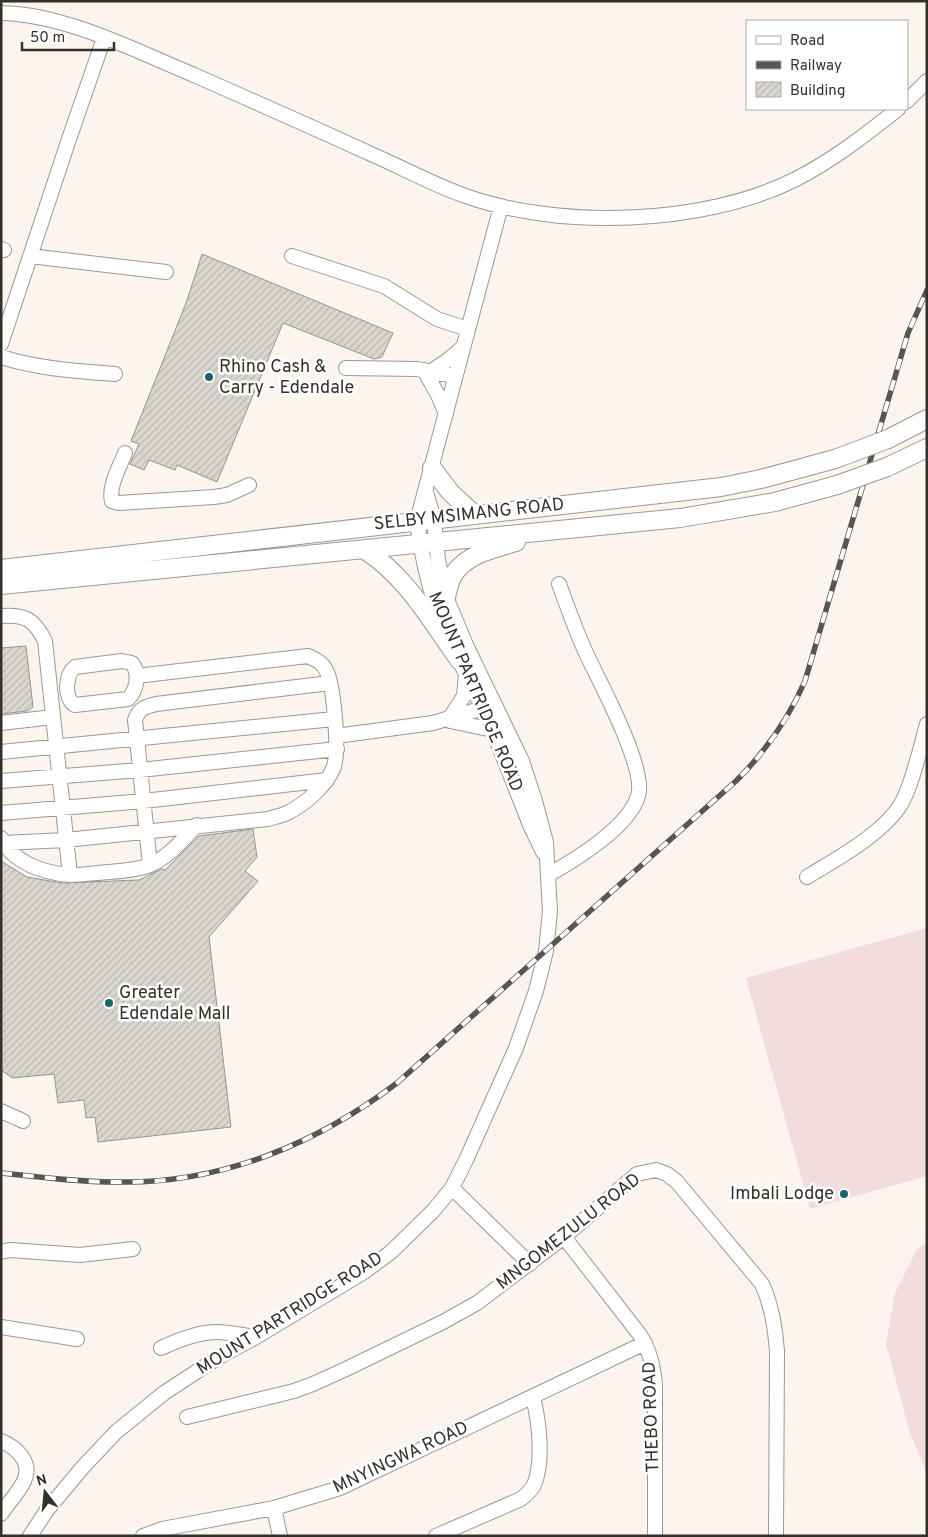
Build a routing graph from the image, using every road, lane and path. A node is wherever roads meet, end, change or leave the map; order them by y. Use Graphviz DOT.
graph roads {
  1 [pos="1,14"];
  2 [pos="104,38"];
  3 [pos="927,81"];
  4 [pos="908,100"];
  5 [pos="897,110"];
  6 [pos="501,206"];
  7 [pos="30,256"];
  8 [pos="292,256"];
  9 [pos="166,272"];
  10 [pos="468,329"];
  11 [pos="1,344"];
  12 [pos="463,347"];
  13 [pos="1,357"];
  14 [pos="346,368"];
  15 [pos="427,371"];
  16 [pos="115,374"];
  17 [pos="456,376"];
  18 [pos="446,414"];
  19 [pos="927,419"];
  20 [pos="927,448"];
  21 [pos="126,453"];
  22 [pos="432,468"];
  23 [pos="249,485"];
  24 [pos="476,514"];
  25 [pos="425,520"];
  26 [pos="553,532"];
  27 [pos="428,542"];
  28 [pos="366,550"];
  29 [pos="1,568"];
  30 [pos="559,584"];
  31 [pos="1,585"];
  32 [pos="446,597"];
  33 [pos="1,616"];
  34 [pos="463,668"];
  35 [pos="145,675"];
  36 [pos="330,683"];
  37 [pos="128,699"];
  38 [pos="489,706"];
  39 [pos="137,713"];
  40 [pos="53,716"];
  41 [pos="334,719"];
  42 [pos="448,719"];
  43 [pos="1,723"];
  44 [pos="927,724"];
  45 [pos="493,730"];
  46 [pos="137,738"];
  47 [pos="337,743"];
  48 [pos="56,745"];
  49 [pos="1,752"];
  50 [pos="140,770"];
  51 [pos="60,777"];
  52 [pos="327,780"];
  53 [pos="1,781"];
  54 [pos="144,801"];
  55 [pos="63,808"];
  56 [pos="1,813"];
  57 [pos="197,825"];
  58 [pos="147,832"];
  59 [pos="66,840"];
  60 [pos="2,841"];
  61 [pos="546,859"];
  62 [pos="150,866"];
  63 [pos="548,874"];
  64 [pos="70,875"];
  65 [pos="807,877"];
  66 [pos="1,1110"];
  67 [pos="23,1121"];
  68 [pos="452,1188"];
  69 [pos="564,1237"];
  70 [pos="133,1249"];
  71 [pos="1,1252"];
  72 [pos="530,1264"];
  73 [pos="1,1327"];
  74 [pos="256,1338"];
  75 [pos="77,1340"];
  76 [pos="645,1342"];
  77 [pos="161,1348"];
  78 [pos="533,1396"];
  79 [pos="187,1417"];
  80 [pos="1,1441"];
  81 [pos="274,1508"];
  82 [pos="1,1514"];
  83 [pos="30,1536"];
  84 [pos="143,1536"];
  85 [pos="280,1536"];
  86 [pos="436,1536"];
  87 [pos="655,1536"];
  88 [pos="776,1536"];
  1 -- 2 [label="street"];
  2 -- 6 [label="street"];
  2 -- 7 [label="street"];
  3 -- 4 [label="street"];
  5 -- 6 [label="street"];
  6 -- 10 [label="street, MOUNT PARTRIDGE ROAD"];
  7 -- 9 [label="street"];
  7 -- 11 [label="street"];
  8 -- 10 [label="street"];
  10 -- 12 [label="street, MOUNT PARTRIDGE ROAD"];
  12 -- 15 [label="street"];
  12 -- 17 [label="street, MOUNT PARTRIDGE ROAD"];
  13 -- 16 [label="street"];
  14 -- 15 [label="street"];
  15 -- 17 [label="street"];
  15 -- 18 [label="street"];
  17 -- 18 [label="street, MOUNT PARTRIDGE ROAD"];
  18 -- 22 [label="street, MOUNT PARTRIDGE ROAD"];
  19 -- 24 [label="main road, SELBY MSIMANG ROAD, bridge"];
  20 -- 26 [label="main road, SELBY MSIMANG ROAD, bridge"];
  21 -- 23 [label="street"];
  22 -- 24 [label="main road"];
  22 -- 25 [label="street, MOUNT PARTRIDGE ROAD"];
  24 -- 25 [label="main road, SELBY MSIMANG ROAD"];
  25 -- 27 [label="street, MOUNT PARTRIDGE ROAD"];
  25 -- 29 [label="main road, SELBY MSIMANG ROAD"];
  26 -- 27 [label="main road, SELBY MSIMANG ROAD"];
  26 -- 32 [label="main road"];
  27 -- 28 [label="main road, SELBY MSIMANG ROAD"];
  27 -- 32 [label="street, MOUNT PARTRIDGE ROAD"];
  27 -- 34 [label="street, MOUNT PARTRIDGE ROAD"];
  28 -- 31 [label="main road, SELBY MSIMANG ROAD"];
  28 -- 34 [label="main road"];
  30 -- 63 [label="street"];
  32 -- 38 [label="street, MOUNT PARTRIDGE ROAD"];
  33 -- 40 [label="street"];
  34 -- 38 [label="street, MOUNT PARTRIDGE ROAD"];
  34 -- 42 [label="street"];
  35 -- 36 [label="street"];
  36 -- 39 [label="street"];
  36 -- 41 [label="street"];
  37 -- 37 [label="street"];
  37 -- 39 [label="street"];
  38 -- 42 [label="street"];
  38 -- 45 [label="street, MOUNT PARTRIDGE ROAD"];
  38 -- 61 [label="street, MOUNT PARTRIDGE ROAD"];
  39 -- 46 [label="street"];
  40 -- 43 [label="street"];
  40 -- 48 [label="street"];
  41 -- 46 [label="street"];
  41 -- 47 [label="street"];
  42 -- 45 [label="street"];
  42 -- 47 [label="street"];
  44 -- 65 [label="street"];
  45 -- 61 [label="street, MOUNT PARTRIDGE ROAD"];
  46 -- 48 [label="street"];
  46 -- 50 [label="street"];
  47 -- 50 [label="street"];
  47 -- 52 [label="street"];
  48 -- 49 [label="street"];
  48 -- 51 [label="street"];
  50 -- 51 [label="street"];
  50 -- 54 [label="street"];
  51 -- 53 [label="street"];
  51 -- 55 [label="street"];
  52 -- 54 [label="street"];
  52 -- 57 [label="street"];
  54 -- 55 [label="street"];
  54 -- 58 [label="street"];
  55 -- 56 [label="street"];
  55 -- 59 [label="street"];
  57 -- 58 [label="street"];
  57 -- 62 [label="street"];
  58 -- 59 [label="street"];
  58 -- 62 [label="street"];
  59 -- 60 [label="street"];
  59 -- 64 [label="street"];
  60 -- 64 [label="street"];
  61 -- 63 [label="street, MOUNT PARTRIDGE ROAD"];
  62 -- 64 [label="street"];
  63 -- 68 [label="street, MOUNT PARTRIDGE ROAD"];
  66 -- 67 [label="street"];
  68 -- 72 [label="street"];
  68 -- 74 [label="street, MOUNT PARTRIDGE ROAD"];
  69 -- 72 [label="street, MNGOMEZULU ROAD"];
  69 -- 76 [label="street, THEBO ROAD"];
  69 -- 88 [label="street, MNGOMEZULU ROAD"];
  70 -- 71 [label="street"];
  72 -- 79 [label="street, MNGOMEZULU ROAD"];
  73 -- 75 [label="street"];
  74 -- 77 [label="street"];
  74 -- 83 [label="street, MOUNT PARTRIDGE ROAD"];
  76 -- 78 [label="street, MNYINGWA ROAD"];
  76 -- 87 [label="street, THEBO ROAD"];
  78 -- 81 [label="street, MNYINGWA ROAD"];
  78 -- 86 [label="street"];
  80 -- 82 [label="street"];
  81 -- 84 [label="street, MNYINGWA ROAD"];
  81 -- 85 [label="street"];
}
